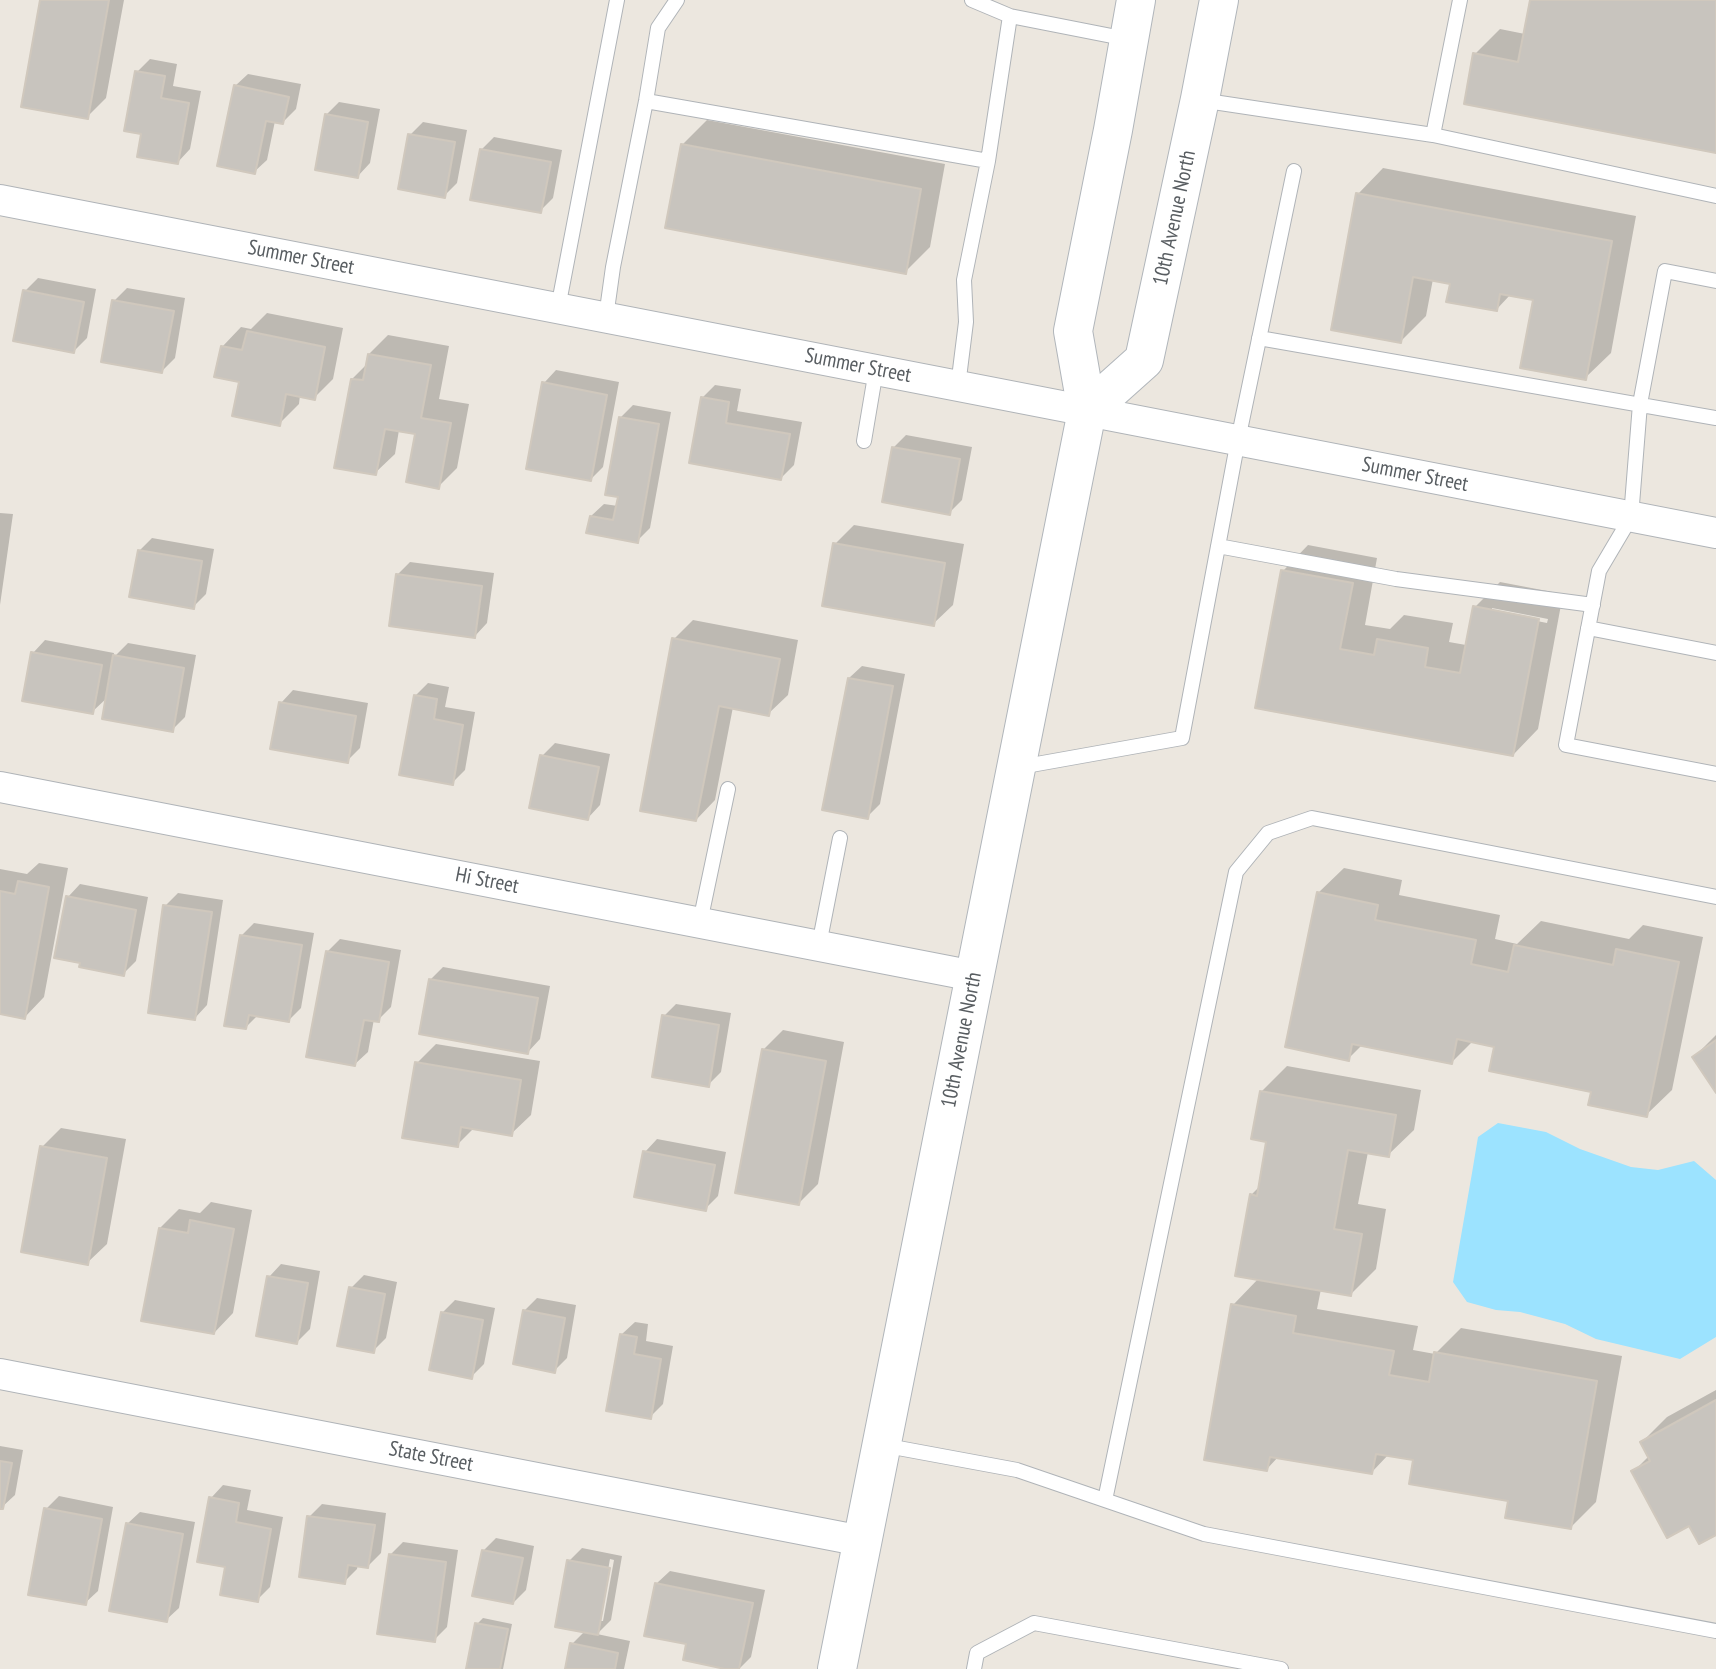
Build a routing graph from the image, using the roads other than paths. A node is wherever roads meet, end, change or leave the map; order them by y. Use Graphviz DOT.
graph roads {
  1 [pos="617,0"];
  2 [pos="677,0"];
  3 [pos="972,0"];
  4 [pos="1008,0"];
  5 [pos="1136,0"];
  6 [pos="1219,0"];
  7 [pos="1460,0"];
  8 [pos="1010,16"];
  9 [pos="1128,40"];
  10 [pos="1200,99"];
  11 [pos="646,101"];
  12 [pos="1433,135"];
  13 [pos="988,161"];
  14 [pos="1294,171"];
  15 [pos="1716,196"];
  16 [pos="0,200"];
  17 [pos="1716,281"];
  18 [pos="558,308"];
  19 [pos="606,317"];
  20 [pos="1259,338"];
  21 [pos="876,370"];
  22 [pos="958,386"];
  23 [pos="1640,404"];
  24 [pos="1087,411"];
  25 [pos="1716,418"];
  26 [pos="1238,440"];
  27 [pos="864,441"];
  28 [pos="1631,517"];
  29 [pos="1716,533"];
  30 [pos="1218,546"];
  31 [pos="1593,605"];
  32 [pos="1588,628"];
  33 [pos="1716,653"];
  34 [pos="1016,768"];
  35 [pos="1716,774"];
  36 [pos="0,787"];
  37 [pos="728,789"];
  38 [pos="840,838"];
  39 [pos="1716,897"];
  40 [pos="700,922"];
  41 [pos="819,945"];
  42 [pos="974,976"];
  43 [pos="0,1374"];
  44 [pos="881,1445"];
  45 [pos="1105,1500"];
  46 [pos="862,1541"];
  47 [pos="1716,1632"];
  48 [pos="836,1669"];
  49 [pos="974,1669"];
  50 [pos="1281,1669"];
  1 -- 18 [label="lane"];
  2 -- 11 [label="lane"];
  3 -- 8 [label="lane"];
  4 -- 8 [label="lane"];
  5 -- 9 [label="street, 10th Avenue North"];
  6 -- 10 [label="street, 10th Avenue North"];
  7 -- 12 [label="lane"];
  8 -- 9 [label="lane"];
  8 -- 13 [label="lane"];
  9 -- 24 [label="street, 10th Avenue North"];
  10 -- 12 [label="lane"];
  10 -- 24 [label="street, 10th Avenue North"];
  11 -- 13 [label="lane"];
  11 -- 19 [label="lane"];
  12 -- 15 [label="lane"];
  13 -- 22 [label="lane"];
  14 -- 20 [label="lane"];
  16 -- 18 [label="street, Summer Street"];
  17 -- 23 [label="lane"];
  18 -- 19 [label="street, Summer Street"];
  19 -- 21 [label="street, Summer Street"];
  20 -- 23 [label="lane"];
  20 -- 26 [label="lane"];
  21 -- 22 [label="street, Summer Street"];
  21 -- 27 [label="lane"];
  22 -- 24 [label="street, Summer Street"];
  23 -- 25 [label="lane"];
  23 -- 28 [label="lane"];
  24 -- 26 [label="street, Summer Street"];
  24 -- 34 [label="street, 10th Avenue North"];
  26 -- 28 [label="street, Summer Street"];
  26 -- 30 [label="lane"];
  28 -- 29 [label="street, Summer Street"];
  28 -- 31 [label="lane"];
  30 -- 31 [label="lane"];
  30 -- 34 [label="lane"];
  31 -- 32 [label="lane"];
  32 -- 33 [label="lane"];
  32 -- 35 [label="lane"];
  34 -- 42 [label="street, 10th Avenue North"];
  36 -- 40 [label="street, Hi Street"];
  37 -- 40 [label="lane"];
  38 -- 41 [label="lane"];
  39 -- 45 [label="lane"];
  40 -- 41 [label="street, Hi Street"];
  41 -- 42 [label="street, Hi Street"];
  42 -- 44 [label="street, 10th Avenue North"];
  43 -- 46 [label="street, State Street"];
  44 -- 45 [label="lane"];
  44 -- 46 [label="street, 10th Avenue North"];
  45 -- 47 [label="lane"];
  46 -- 48 [label="street, 10th Avenue North"];
  49 -- 50 [label="lane"];
}
